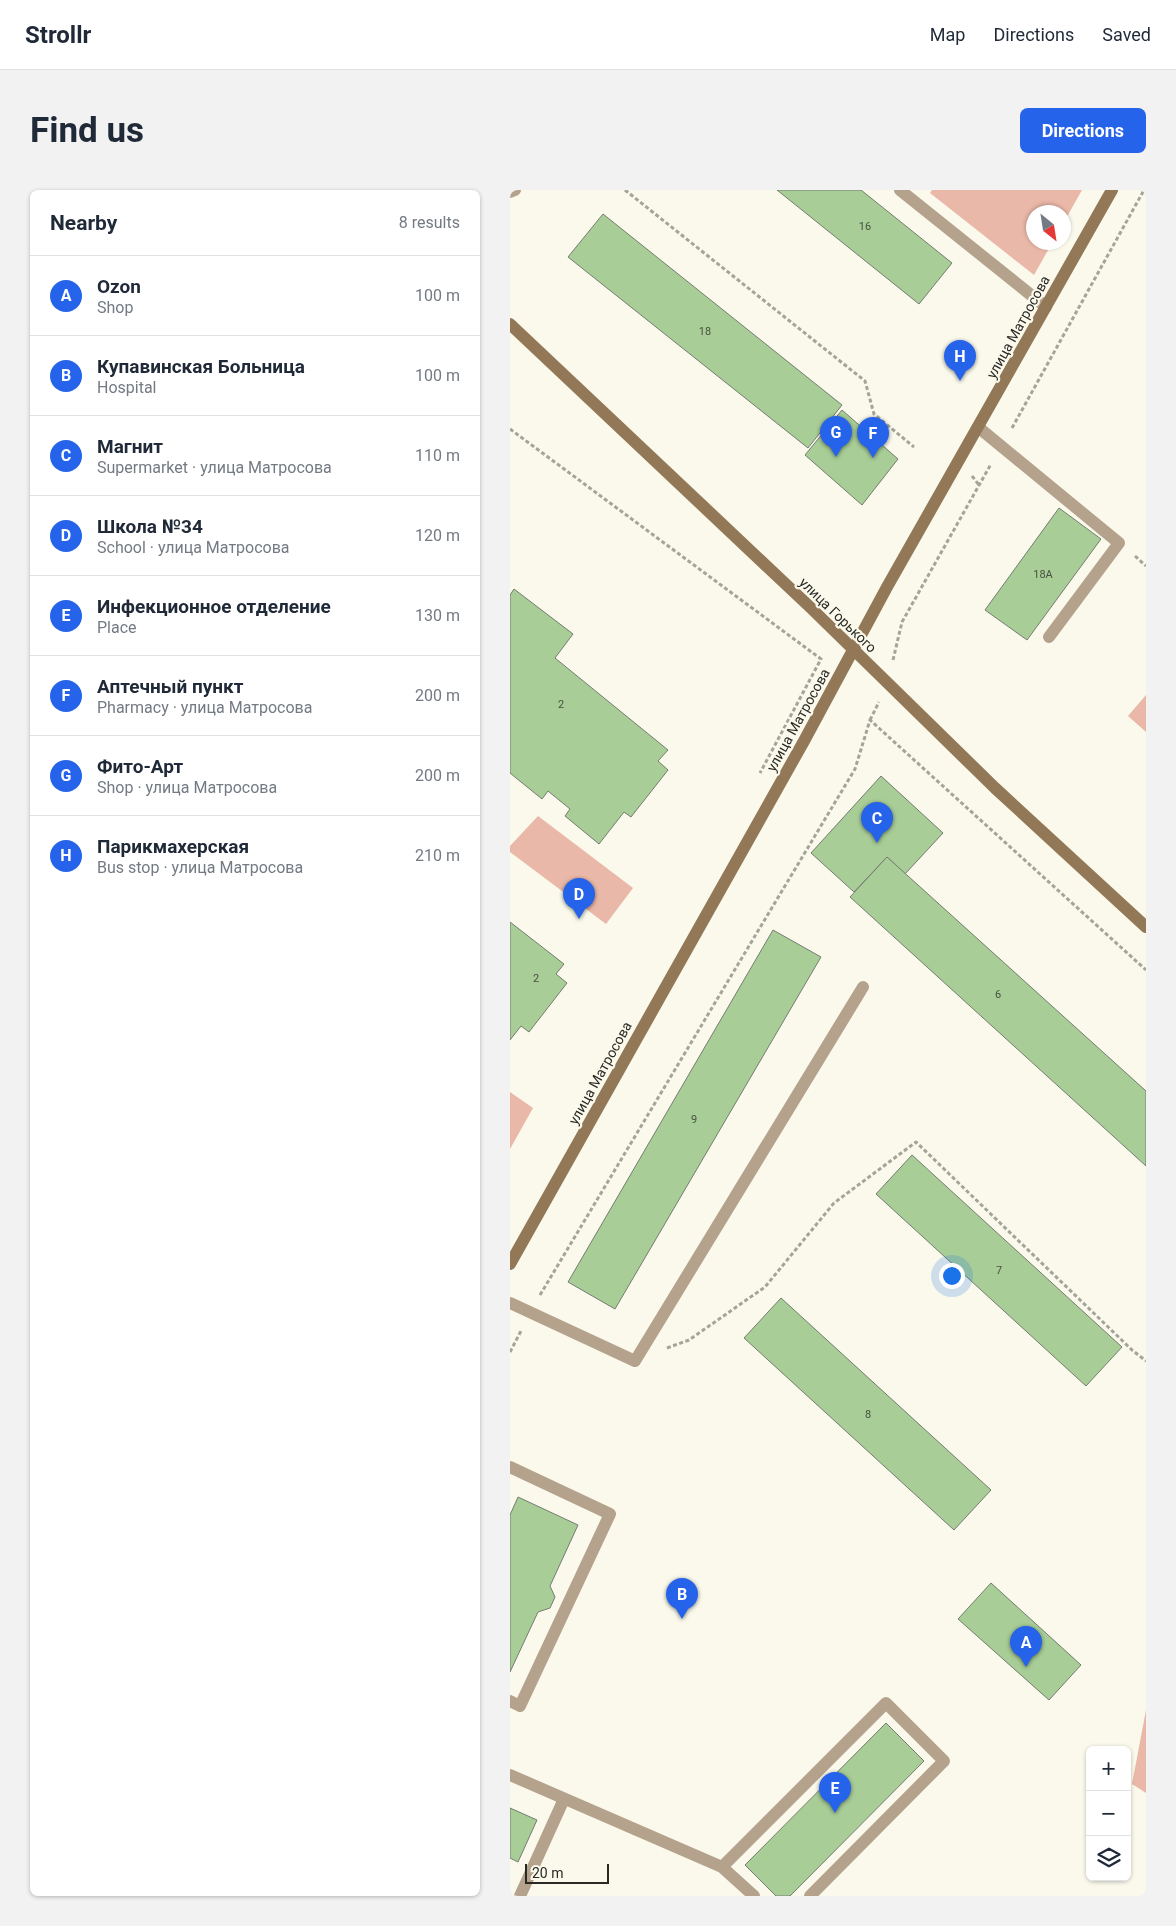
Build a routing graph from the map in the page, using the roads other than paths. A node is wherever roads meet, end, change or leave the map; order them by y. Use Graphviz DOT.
graph roads {
  1 [pos="515,190"];
  2 [pos="1112,190"];
  3 [pos="510,192"];
  4 [pos="908,192"];
  5 [pos="1046,307"];
  6 [pos="510,324"];
  7 [pos="978,428"];
  8 [pos="1048,637"];
  9 [pos="854,651"];
  10 [pos="1146,928"];
  11 [pos="863,987"];
  12 [pos="510,1264"];
  13 [pos="510,1303"];
  14 [pos="510,1467"];
  15 [pos="510,1701"];
  16 [pos="510,1776"];
  17 [pos="564,1799"];
  18 [pos="722,1867"];
  19 [pos="520,1896"];
  20 [pos="754,1896"];
  21 [pos="810,1896"];
  1 -- 3 [label="lane"];
  2 -- 5 [label="street, улица Матросова"];
  4 -- 5 [label="lane"];
  5 -- 7 [label="street, улица Матросова"];
  6 -- 9 [label="street, улица Горького"];
  7 -- 8 [label="lane"];
  7 -- 9 [label="street, улица Матросова"];
  9 -- 10 [label="street, улица Горького"];
  9 -- 12 [label="street, улица Матросова"];
  11 -- 13 [label="lane"];
  14 -- 15 [label="lane"];
  16 -- 17 [label="lane"];
  17 -- 18 [label="lane"];
  17 -- 19 [label="lane"];
  18 -- 20 [label="lane"];
  18 -- 21 [label="lane"];
}
